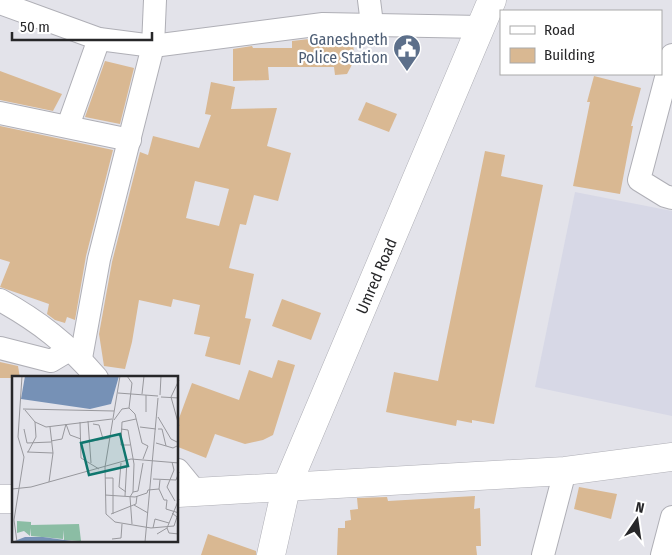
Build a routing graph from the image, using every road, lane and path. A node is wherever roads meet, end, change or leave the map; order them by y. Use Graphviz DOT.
graph roads {
  1 [pos="155,0"];
  2 [pos="369,0"];
  3 [pos="492,0"];
  4 [pos="0,3"];
  5 [pos="372,24"];
  6 [pos="482,27"];
  7 [pos="99,40"];
  8 [pos="153,46"];
  9 [pos="672,55"];
  10 [pos="0,113"];
  11 [pos="68,126"];
  12 [pos="130,140"];
  13 [pos="672,198"];
  14 [pos="0,300"];
  15 [pos="0,348"];
  16 [pos="76,354"];
  17 [pos="95,376"];
  18 [pos="672,457"];
  19 [pos="565,471"];
  20 [pos="179,472"];
  21 [pos="286,488"];
  22 [pos="187,492"];
  23 [pos="672,517"];
  24 [pos="271,555"];
  25 [pos="543,555"];
  26 [pos="662,555"];
  1 -- 8 [label="street"];
  2 -- 5 [label="street"];
  3 -- 6 [label="street, Umred Road"];
  4 -- 7 [label="street"];
  5 -- 6 [label="street"];
  5 -- 8 [label="street"];
  6 -- 21 [label="street, Umred Road"];
  7 -- 8 [label="street"];
  7 -- 11 [label="street"];
  8 -- 12 [label="street"];
  9 -- 13 [label="street"];
  10 -- 11 [label="street"];
  11 -- 12 [label="street"];
  12 -- 16 [label="street"];
  14 -- 16 [label="street"];
  15 -- 16 [label="street"];
  16 -- 17 [label="street"];
  18 -- 19 [label="street"];
  19 -- 21 [label="street"];
  19 -- 25 [label="street"];
  20 -- 22 [label="street"];
  21 -- 22 [label="street"];
  21 -- 24 [label="street, Umred Road"];
  23 -- 26 [label="street"];
}
